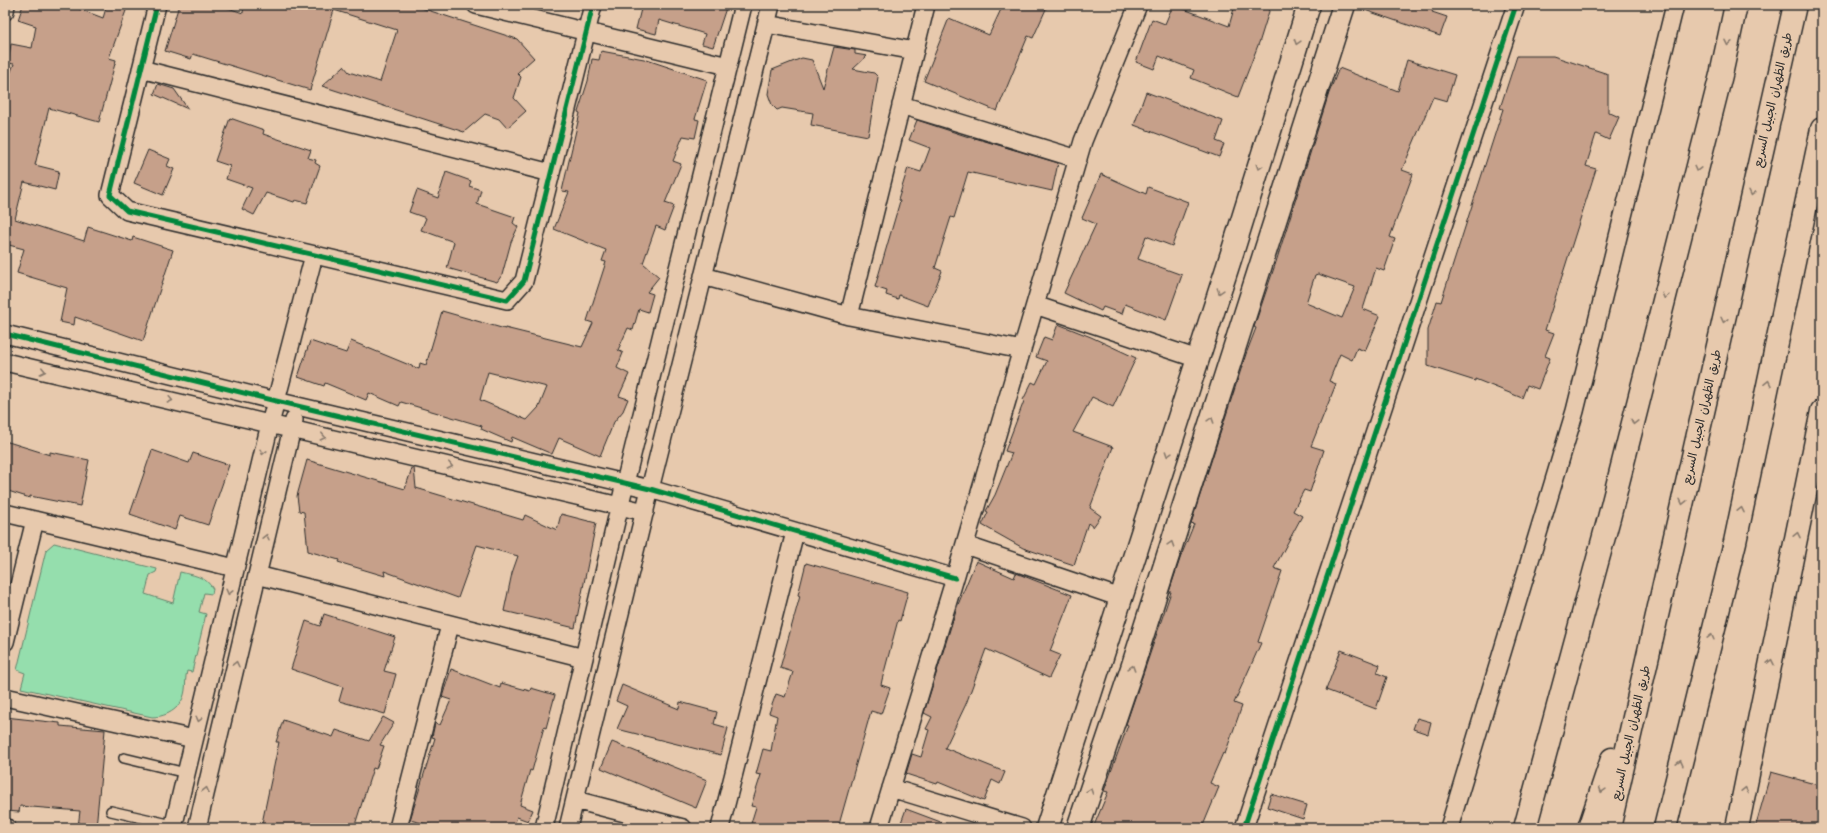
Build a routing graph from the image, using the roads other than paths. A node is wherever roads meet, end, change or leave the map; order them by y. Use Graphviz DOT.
graph roads {
  1 [pos="6,5"];
  2 [pos="158,5"];
  3 [pos="476,5"];
  4 [pos="592,5"];
  5 [pos="743,5"];
  6 [pos="771,5"];
  7 [pos="926,5"];
  8 [pos="1138,5"];
  9 [pos="1309,5"];
  10 [pos="1344,5"];
  11 [pos="1516,5"];
  12 [pos="1675,5"];
  13 [pos="1736,5"];
  14 [pos="1795,5"];
  15 [pos="5,10"];
  16 [pos="766,24"];
  17 [pos="586,31"];
  18 [pos="915,51"];
  19 [pos="728,66"];
  20 [pos="141,69"];
  21 [pos="901,105"];
  22 [pos="1822,129"];
  23 [pos="1822,154"];
  24 [pos="1078,158"];
  25 [pos="551,173"];
  26 [pos="1805,206"];
  27 [pos="314,255"];
  28 [pos="704,276"];
  29 [pos="1035,305"];
  30 [pos="849,316"];
  31 [pos="5,334"];
  32 [pos="1022,350"];
  33 [pos="1198,360"];
  34 [pos="5,362"];
  35 [pos="276,401"];
  36 [pos="298,406"];
  37 [pos="1822,411"];
  38 [pos="270,424"];
  39 [pos="292,430"];
  40 [pos="625,483"];
  41 [pos="650,489"];
  42 [pos="620,506"];
  43 [pos="644,512"];
  44 [pos="5,513"];
  45 [pos="35,520"];
  46 [pos="795,532"];
  47 [pos="965,545"];
  48 [pos="235,568"];
  49 [pos="257,576"];
  50 [pos="956,578"];
  51 [pos="1121,598"];
  52 [pos="1657,619"];
  53 [pos="450,624"];
  54 [pos="5,642"];
  55 [pos="584,658"];
  56 [pos="5,697"];
  57 [pos="194,740"];
  58 [pos="124,758"];
  59 [pos="186,773"];
  60 [pos="891,788"];
  61 [pos="575,800"];
  62 [pos="111,811"];
  63 [pos="173,827"];
  64 [pos="197,828"];
  65 [pos="398,828"];
  66 [pos="544,828"];
  67 [pos="568,828"];
  68 [pos="683,828"];
  69 [pos="720,828"];
  70 [pos="879,828"];
  71 [pos="1022,828"];
  72 [pos="1047,828"];
  73 [pos="1078,828"];
  74 [pos="1244,828"];
  75 [pos="1449,828"];
  76 [pos="1525,828"];
  77 [pos="1589,828"];
  78 [pos="1609,828"];
  79 [pos="1666,828"];
  80 [pos="1737,828"];
  1 -- 15 [label="street"];
  2 -- 20 [label="street"];
  3 -- 17 [label="street"];
  4 -- 17 [label="street"];
  5 -- 19 [label="street"];
  6 -- 16 [label="street"];
  7 -- 18 [label="street"];
  8 -- 24 [label="street"];
  9 -- 33 [label="main road, one-way"];
  73 -- 10 [label="main road, one-way"];
  11 -- 74 [label="street"];
  12 -- 75 [label="street"];
  13 -- 76 [label="main road, one-way"];
  14 -- 52 [label="main road, طريق الظهران الجبيل السريع, one-way"];
  16 -- 18 [label="street"];
  16 -- 28 [label="street"];
  17 -- 19 [label="street"];
  17 -- 25 [label="street"];
  18 -- 21 [label="street"];
  19 -- 40 [label="street"];
  20 -- 25 [label="street"];
  20 -- 27 [label="street"];
  21 -- 24 [label="street"];
  21 -- 30 [label="street"];
  22 -- 26 [label="main road"];
  23 -- 26 [label="main road"];
  24 -- 29 [label="street"];
  25 -- 27 [label="street"];
  79 -- 26 [label="main road, one-way"];
  27 -- 35 [label="street"];
  28 -- 30 [label="street"];
  28 -- 41 [label="street"];
  29 -- 32 [label="street"];
  29 -- 33 [label="street"];
  30 -- 32 [label="street"];
  31 -- 35 [label="street"];
  32 -- 47 [label="street"];
  33 -- 51 [label="main road, one-way"];
  34 -- 38 [label="street, one-way"];
  35 -- 36 [label="street"];
  35 -- 38 [label="street"];
  36 -- 39 [label="street"];
  36 -- 40 [label="street"];
  80 -- 37 [label="main road, one-way"];
  38 -- 39 [label="street"];
  38 -- 48 [label="street, one-way"];
  39 -- 42 [label="street, one-way"];
  49 -- 39 [label="street, one-way"];
  40 -- 41 [label="street"];
  40 -- 42 [label="street"];
  41 -- 43 [label="street"];
  41 -- 46 [label="street"];
  42 -- 43 [label="street"];
  42 -- 55 [label="street"];
  43 -- 61 [label="street"];
  44 -- 45 [label="street"];
  45 -- 48 [label="street"];
  45 -- 54 [label="street"];
  46 -- 50 [label="street"];
  46 -- 69 [label="street"];
  47 -- 50 [label="street"];
  47 -- 51 [label="street"];
  48 -- 57 [label="street, one-way"];
  49 -- 53 [label="street"];
  64 -- 49 [label="street, one-way"];
  50 -- 60 [label="street"];
  51 -- 72 [label="main road"];
  52 -- 77 [label="main road, one-way"];
  52 -- 78 [label="main road, طريق الظهران الجبيل السريع"];
  53 -- 55 [label="street"];
  53 -- 65 [label="street"];
  55 -- 66 [label="street"];
  56 -- 57 [label="street"];
  57 -- 59 [label="street"];
  58 -- 59 [label="lane"];
  59 -- 63 [label="street"];
  60 -- 70 [label="street"];
  60 -- 71 [label="street"];
  61 -- 67 [label="street"];
  61 -- 68 [label="street"];
  62 -- 63 [label="lane"];
}
